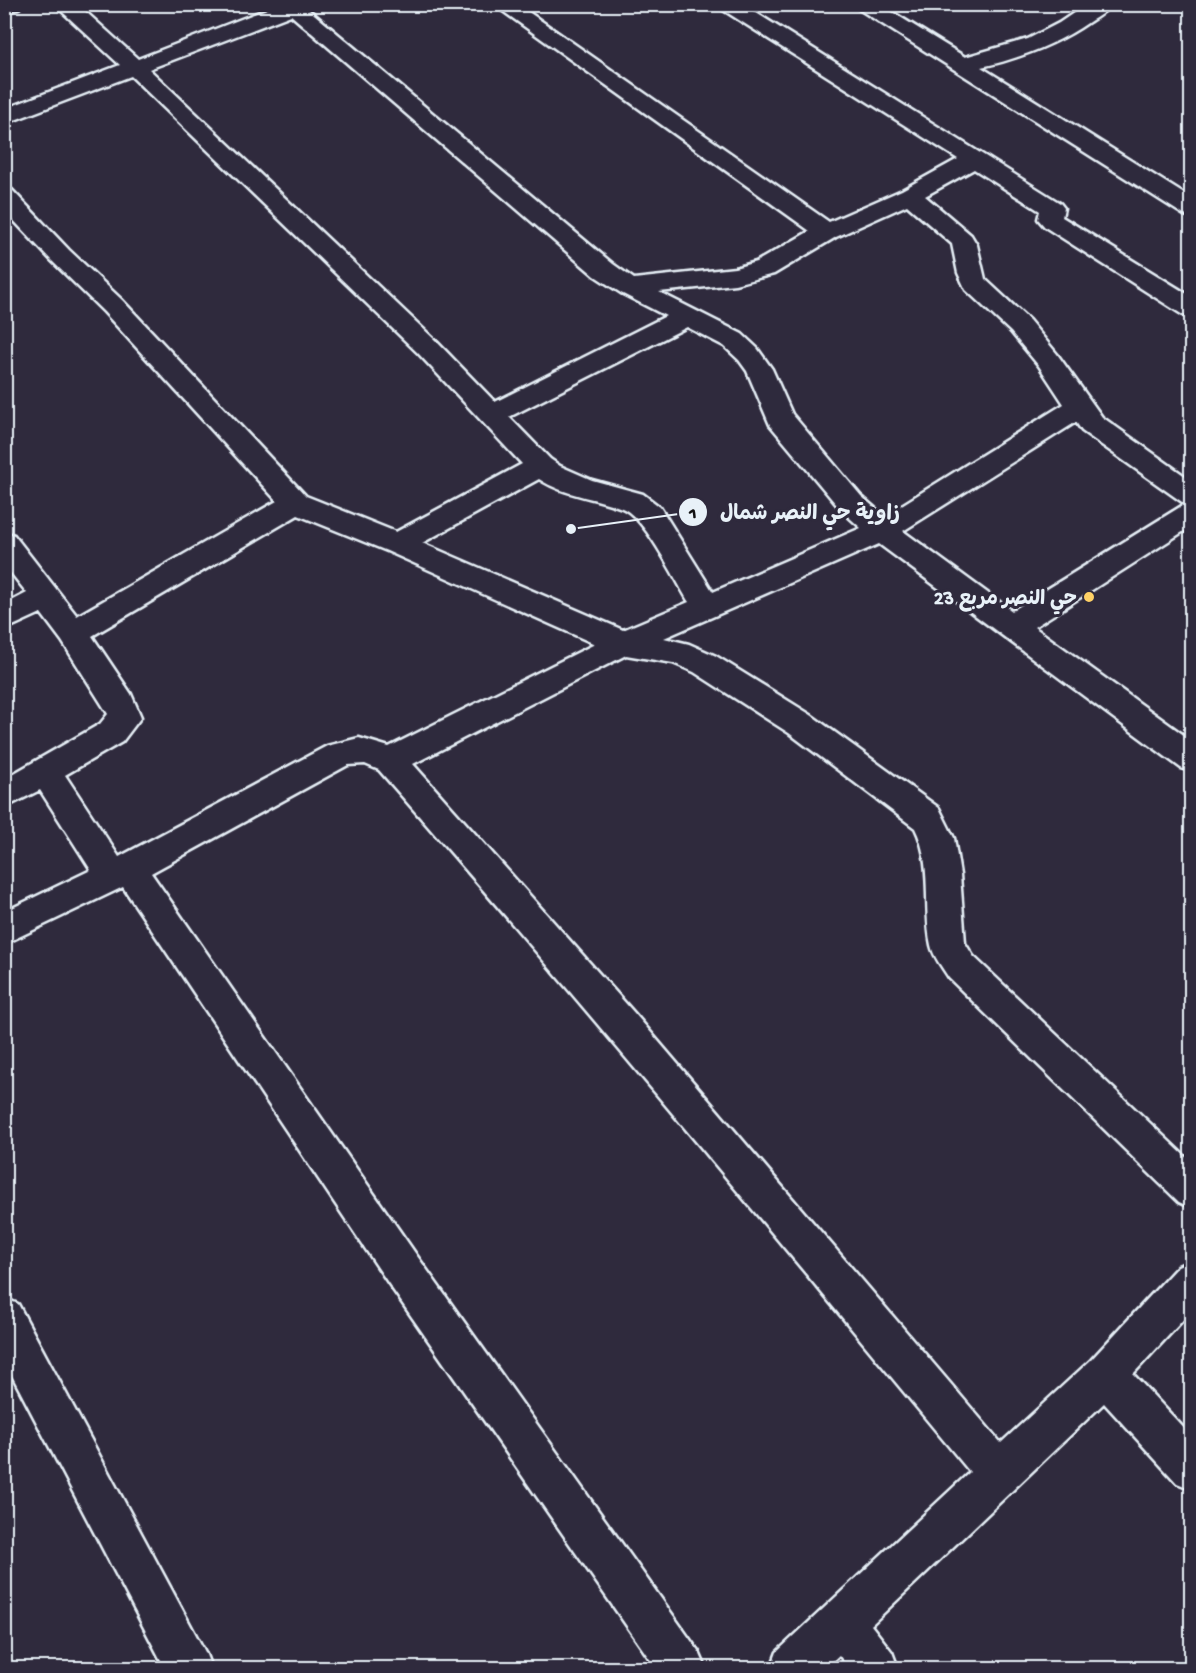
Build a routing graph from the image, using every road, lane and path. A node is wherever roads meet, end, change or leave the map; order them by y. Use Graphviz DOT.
graph roads {
  1 [pos="12,4"];
  2 [pos="64,4"];
  3 [pos="503,4"];
  4 [pos="727,4"];
  5 [pos="864,4"];
  6 [pos="1101,4"];
  7 [pos="295,5"];
  8 [pos="4,7"];
  9 [pos="962,64"];
  10 [pos="134,67"];
  11 [pos="4,117"];
  12 [pos="973,160"];
  13 [pos="4,195"];
  14 [pos="910,195"];
  15 [pos="1191,210"];
  16 [pos="827,232"];
  17 [pos="630,288"];
  18 [pos="1191,296"];
  19 [pos="1191,308"];
  20 [pos="687,316"];
  21 [pos="1079,407"];
  22 [pos="493,414"];
  23 [pos="540,466"];
  24 [pos="1191,496"];
  25 [pos="296,503"];
  26 [pos="1191,512"];
  27 [pos="882,531"];
  28 [pos="4,542"];
  29 [pos="397,544"];
  30 [pos="45,597"];
  31 [pos="707,607"];
  32 [pos="4,619"];
  33 [pos="1010,627"];
  34 [pos="73,633"];
  35 [pos="623,643"];
  36 [pos="1191,759"];
  37 [pos="390,761"];
  38 [pos="45,771"];
  39 [pos="4,795"];
  40 [pos="121,872"];
  41 [pos="4,929"];
  42 [pos="1191,1189"];
  43 [pos="1191,1280"];
  44 [pos="4,1318"];
  45 [pos="1105,1374"];
  46 [pos="1191,1468"];
  47 [pos="998,1473"];
  48 [pos="842,1622"];
  49 [pos="189,1668"];
  50 [pos="683,1668"];
  51 [pos="793,1668"];
  52 [pos="876,1668"];
  1 -- 8 [label="street"];
  2 -- 10 [label="street"];
  3 -- 16 [label="street"];
  4 -- 12 [label="street"];
  5 -- 9 [label="street"];
  6 -- 9 [label="street"];
  7 -- 10 [label="street"];
  7 -- 17 [label="street"];
  9 -- 15 [label="street"];
  10 -- 11 [label="street"];
  10 -- 22 [label="street"];
  12 -- 14 [label="street"];
  12 -- 19 [label="street"];
  13 -- 25 [label="street"];
  14 -- 16 [label="street"];
  14 -- 21 [label="street"];
  16 -- 17 [label="street"];
  17 -- 20 [label="street"];
  18 -- 19 [label="street"];
  20 -- 22 [label="street"];
  20 -- 27 [label="street"];
  21 -- 24 [label="street"];
  21 -- 27 [label="street"];
  22 -- 23 [label="street"];
  23 -- 29 [label="street"];
  23 -- 31 [label="street"];
  25 -- 29 [label="street"];
  25 -- 34 [label="street"];
  26 -- 33 [label="street"];
  27 -- 31 [label="street"];
  27 -- 33 [label="street"];
  28 -- 30 [label="street"];
  29 -- 35 [label="street"];
  30 -- 32 [label="street"];
  30 -- 34 [label="street"];
  31 -- 35 [label="street"];
  33 -- 36 [label="street"];
  34 -- 38 [label="street"];
  35 -- 37 [label="street"];
  35 -- 42 [label="street"];
  37 -- 40 [label="street"];
  37 -- 47 [label="street"];
  38 -- 39 [label="street"];
  38 -- 40 [label="street"];
  40 -- 41 [label="street"];
  40 -- 50 [label="street"];
  43 -- 45 [label="street"];
  44 -- 49 [label="street"];
  45 -- 46 [label="street"];
  45 -- 47 [label="street"];
  47 -- 48 [label="street"];
  48 -- 51 [label="street"];
  48 -- 52 [label="street"];
}
